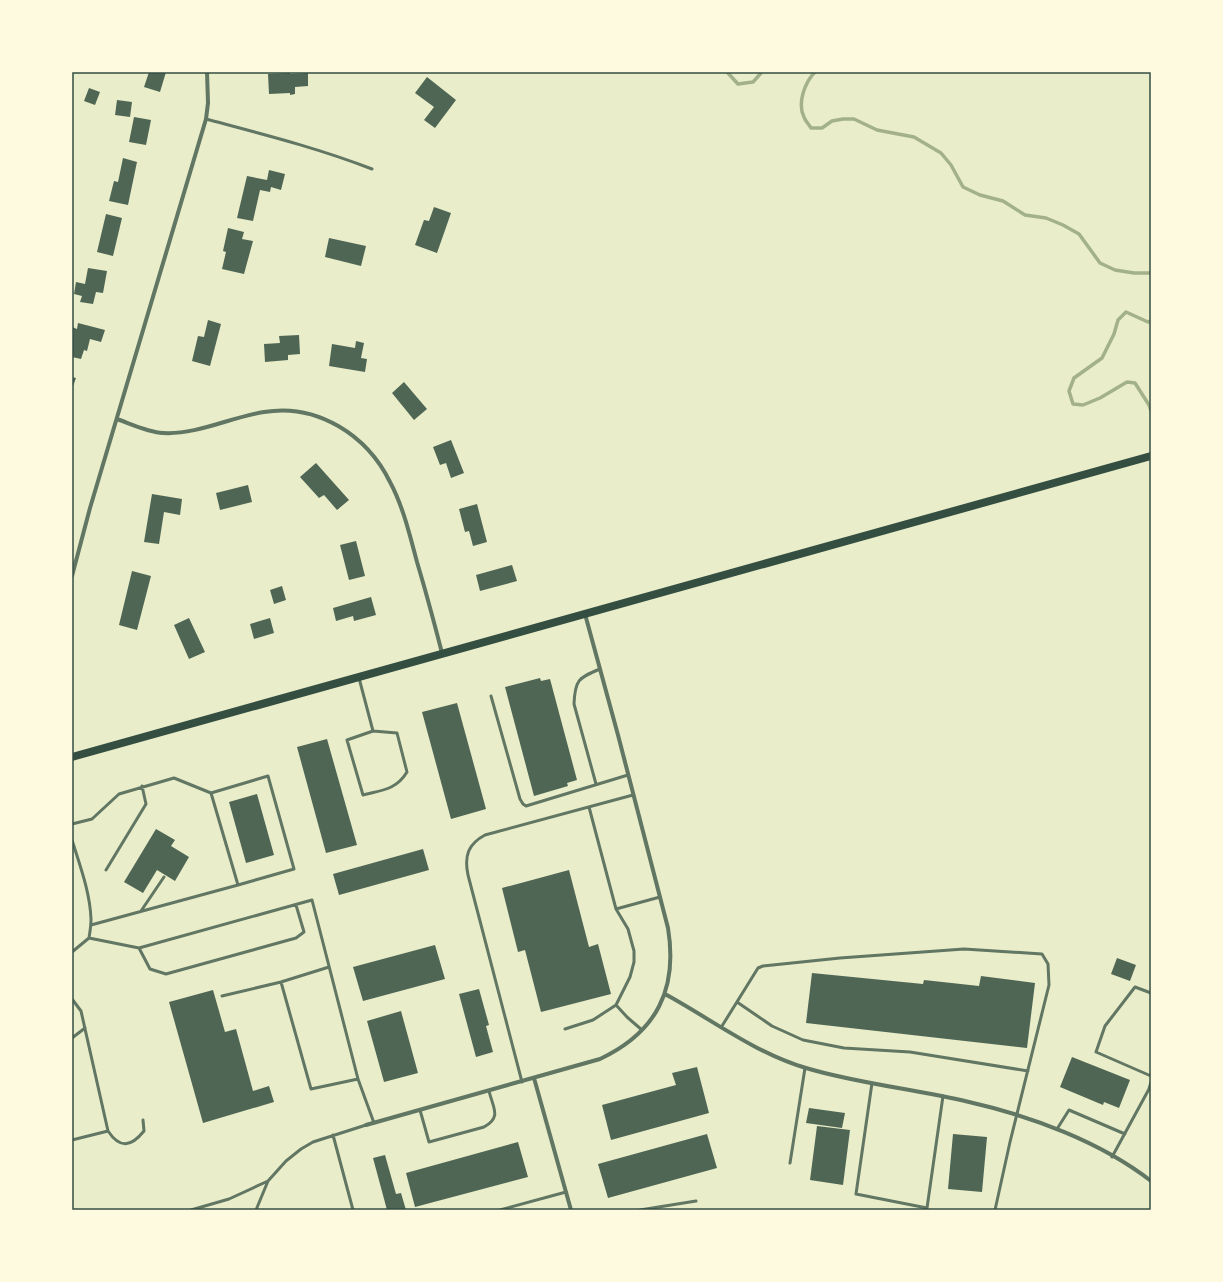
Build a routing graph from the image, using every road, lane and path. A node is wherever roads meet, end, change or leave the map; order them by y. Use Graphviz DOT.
graph roads {
  1 [pos="208,72"];
  2 [pos="206,119"];
  3 [pos="372,169"];
  4 [pos="117,419"];
  5 [pos="1150,456"];
  6 [pos="72,576"];
  7 [pos="585,613"];
  8 [pos="442,653"];
  9 [pos="600,669"];
  10 [pos="359,676"];
  11 [pos="491,696"];
  12 [pos="373,731"];
  13 [pos="72,756"];
  14 [pos="628,775"];
  15 [pos="596,784"];
  16 [pos="142,786"];
  17 [pos="211,793"];
  18 [pos="633,795"];
  19 [pos="589,807"];
  20 [pos="72,824"];
  21 [pos="72,840"];
  22 [pos="106,870"];
  23 [pos="164,877"];
  24 [pos="238,885"];
  25 [pos="660,897"];
  26 [pos="296,904"];
  27 [pos="616,909"];
  28 [pos="140,912"];
  29 [pos="91,925"];
  30 [pos="89,938"];
  31 [pos="139,948"];
  32 [pos="72,952"];
  33 [pos="330,967"];
  34 [pos="281,982"];
  35 [pos="1151,993"];
  36 [pos="665,994"];
  37 [pos="222,996"];
  38 [pos="72,999"];
  39 [pos="736,1002"];
  40 [pos="616,1005"];
  41 [pos="722,1026"];
  42 [pos="85,1028"];
  43 [pos="565,1029"];
  44 [pos="642,1030"];
  45 [pos="72,1038"];
  46 [pos="805,1068"];
  47 [pos="1028,1071"];
  48 [pos="1151,1076"];
  49 [pos="534,1078"];
  50 [pos="358,1079"];
  51 [pos="522,1082"];
  52 [pos="1151,1082"];
  53 [pos="872,1083"];
  54 [pos="489,1091"];
  55 [pos="943,1096"];
  56 [pos="420,1110"];
  57 [pos="1017,1114"];
  58 [pos="143,1120"];
  59 [pos="374,1122"];
  60 [pos="366,1125"];
  61 [pos="1057,1129"];
  62 [pos="108,1131"];
  63 [pos="1125,1134"];
  64 [pos="333,1136"];
  65 [pos="72,1140"];
  66 [pos="1112,1156"];
  67 [pos="790,1163"];
  68 [pos="268,1181"];
  69 [pos="1151,1181"];
  70 [pos="566,1192"];
  71 [pos="696,1201"];
  72 [pos="191,1210"];
  73 [pos="256,1210"];
  74 [pos="352,1210"];
  75 [pos="500,1210"];
  76 [pos="571,1210"];
  77 [pos="640,1210"];
  78 [pos="995,1210"];
  1 -- 2 [label="street"];
  2 -- 3 [label="lane"];
  2 -- 4 [label="street"];
  4 -- 6 [label="street"];
  4 -- 8 [label="street"];
  5 -- 7 [label="main road"];
  7 -- 8 [label="main road"];
  7 -- 9 [label="street"];
  8 -- 10 [label="main road"];
  9 -- 14 [label="street"];
  9 -- 15 [label="lane"];
  10 -- 12 [label="lane"];
  10 -- 13 [label="main road"];
  11 -- 15 [label="lane"];
  12 -- 12 [label="lane"];
  14 -- 15 [label="lane"];
  14 -- 18 [label="street"];
  16 -- 17 [label="lane"];
  16 -- 20 [label="lane"];
  16 -- 22 [label="lane"];
  17 -- 24 [label="lane"];
  17 -- 24 [label="lane"];
  18 -- 19 [label="lane"];
  18 -- 25 [label="street"];
  19 -- 27 [label="lane"];
  19 -- 51 [label="lane"];
  21 -- 29 [label="lane"];
  23 -- 28 [label="lane"];
  24 -- 28 [label="lane"];
  25 -- 27 [label="lane"];
  25 -- 36 [label="street"];
  26 -- 31 [label="lane"];
  26 -- 31 [label="lane"];
  26 -- 33 [label="lane"];
  27 -- 40 [label="lane"];
  28 -- 29 [label="lane"];
  29 -- 30 [label="lane"];
  30 -- 31 [label="lane"];
  30 -- 32 [label="lane"];
  33 -- 34 [label="lane"];
  33 -- 50 [label="lane"];
  34 -- 37 [label="lane"];
  34 -- 50 [label="lane"];
  35 -- 48 [label="lane"];
  36 -- 41 [label="street"];
  36 -- 44 [label="street"];
  38 -- 42 [label="lane"];
  39 -- 41 [label="lane"];
  39 -- 47 [label="lane"];
  39 -- 47 [label="lane"];
  40 -- 43 [label="lane"];
  40 -- 44 [label="lane"];
  41 -- 46 [label="street"];
  42 -- 45 [label="lane"];
  42 -- 62 [label="lane"];
  44 -- 49 [label="street"];
  46 -- 53 [label="street"];
  46 -- 67 [label="lane"];
  47 -- 57 [label="lane"];
  49 -- 51 [label="street"];
  49 -- 70 [label="street"];
  50 -- 59 [label="lane"];
  51 -- 54 [label="street"];
  52 -- 63 [label="lane"];
  53 -- 55 [label="street"];
  53 -- 55 [label="lane"];
  54 -- 56 [label="street"];
  54 -- 56 [label="lane"];
  55 -- 57 [label="street"];
  56 -- 59 [label="street"];
  57 -- 61 [label="street"];
  57 -- 78 [label="lane"];
  58 -- 62 [label="lane"];
  59 -- 60 [label="street"];
  60 -- 64 [label="lane"];
  61 -- 63 [label="lane"];
  61 -- 66 [label="street"];
  62 -- 65 [label="lane"];
  63 -- 66 [label="lane"];
  64 -- 68 [label="lane"];
  64 -- 74 [label="lane"];
  66 -- 69 [label="street"];
  68 -- 72 [label="lane"];
  68 -- 73 [label="lane"];
  70 -- 75 [label="lane"];
  70 -- 76 [label="street"];
  71 -- 77 [label="lane"];
}
